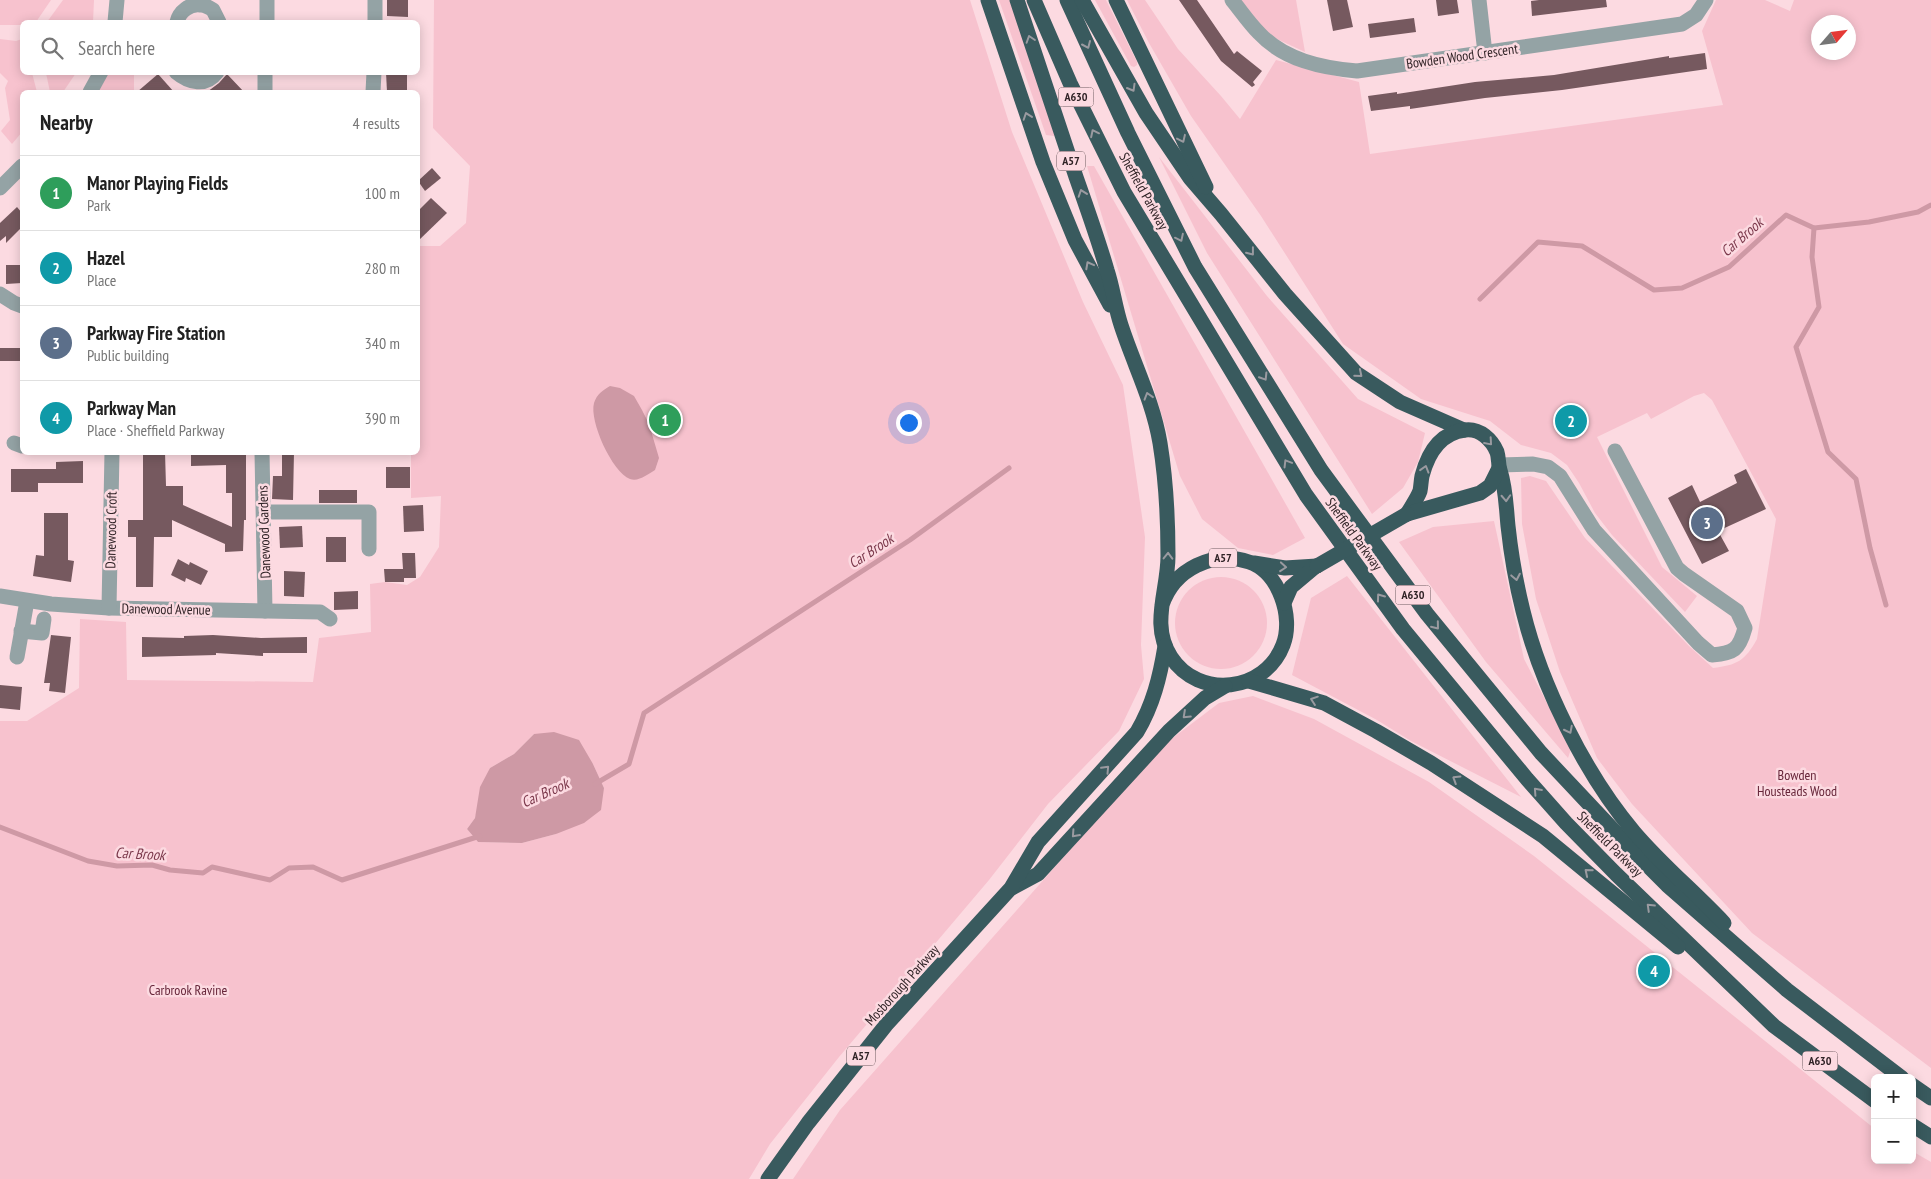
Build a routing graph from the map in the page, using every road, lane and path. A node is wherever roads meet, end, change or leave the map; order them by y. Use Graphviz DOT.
graph roads {
  1 [pos="117,0"];
  2 [pos="267,0"];
  3 [pos="375,0"];
  4 [pos="988,0"];
  5 [pos="1017,0"];
  6 [pos="1034,0"];
  7 [pos="1067,0"];
  8 [pos="1082,0"];
  9 [pos="1116,0"];
  10 [pos="1232,0"];
  11 [pos="1479,0"];
  12 [pos="1706,0"];
  13 [pos="115,20"];
  14 [pos="177,20"];
  15 [pos="217,20"];
  16 [pos="267,20"];
  17 [pos="375,20"];
  18 [pos="1485,54"];
  19 [pos="99,75"];
  20 [pos="179,75"];
  21 [pos="215,75"];
  22 [pos="265,75"];
  23 [pos="374,75"];
  24 [pos="91,90"];
  25 [pos="265,90"];
  26 [pos="373,90"];
  27 [pos="20,168"];
  28 [pos="0,188"];
  29 [pos="1221,214"];
  30 [pos="0,294"];
  31 [pos="20,305"];
  32 [pos="1120,324"];
  33 [pos="1464,430"];
  34 [pos="1615,451"];
  35 [pos="112,455"];
  36 [pos="262,455"];
  37 [pos="1499,467"];
  38 [pos="264,512"];
  39 [pos="1407,514"];
  40 [pos="369,549"];
  41 [pos="1250,562"];
  42 [pos="1317,566"];
  43 [pos="0,596"];
  44 [pos="27,601"];
  45 [pos="1284,603"];
  46 [pos="1162,605"];
  47 [pos="110,608"];
  48 [pos="265,611"];
  49 [pos="44,619"];
  50 [pos="330,620"];
  51 [pos="21,631"];
  52 [pos="1165,646"];
  53 [pos="17,657"];
  54 [pos="1249,681"];
  55 [pos="1225,686"];
  56 [pos="1011,888"];
  57 [pos="1787,990"];
  58 [pos="1774,1026"];
  59 [pos="1897,1074"];
  60 [pos="1916,1088"];
  61 [pos="1871,1098"];
  62 [pos="1931,1098"];
  63 [pos="1916,1128"];
  64 [pos="1931,1137"];
  65 [pos="768,1179"];
  1 -- 13 [label="street"];
  2 -- 16 [label="street"];
  3 -- 17 [label="street"];
  32 -- 4 [label="highway, one-way"];
  32 -- 5 [label="highway, A57, one-way"];
  58 -- 6 [label="highway, Sheffield Parkway / A630, one-way"];
  7 -- 57 [label="highway, Sheffield Parkway / A630, one-way"];
  8 -- 29 [label="highway, one-way"];
  9 -- 29 [label="highway, one-way"];
  10 -- 18 [label="street, Bowden Wood Crescent"];
  11 -- 18 [label="street"];
  12 -- 18 [label="street, Bowden Wood Crescent"];
  14 -- 15 [label="street"];
  19 -- 24 [label="street"];
  20 -- 21 [label="street"];
  22 -- 25 [label="street"];
  23 -- 26 [label="street"];
  27 -- 28 [label="street"];
  29 -- 33 [label="highway, one-way"];
  30 -- 31 [label="street"];
  46 -- 32 [label="highway, A57, one-way"];
  33 -- 37 [label="highway, one-way"];
  39 -- 33 [label="highway, one-way"];
  34 -- 37 [label="street"];
  35 -- 47 [label="street, Danewood Croft"];
  36 -- 38 [label="street, Danewood Gardens"];
  37 -- 39 [label="highway, A57"];
  37 -- 57 [label="highway, one-way"];
  38 -- 40 [label="street"];
  38 -- 48 [label="street, Danewood Gardens"];
  39 -- 42 [label="highway, A57, bridge"];
  41 -- 42 [label="highway, A57, one-way"];
  41 -- 45 [label="highway, A57"];
  41 -- 46 [label="highway, A57"];
  42 -- 45 [label="highway, A57"];
  43 -- 44 [label="street, Danewood Avenue"];
  44 -- 47 [label="street, Danewood Avenue"];
  44 -- 51 [label="street"];
  45 -- 54 [label="highway, A57"];
  46 -- 52 [label="highway, A57"];
  47 -- 48 [label="street, Danewood Avenue"];
  48 -- 50 [label="street, Danewood Avenue"];
  49 -- 51 [label="street"];
  51 -- 53 [label="street"];
  52 -- 55 [label="highway, A57"];
  56 -- 52 [label="highway, Mosborough Parkway / A57, one-way"];
  54 -- 55 [label="highway, A57"];
  58 -- 54 [label="highway, one-way"];
  55 -- 56 [label="highway, Mosborough Parkway / A57, one-way"];
  56 -- 65 [label="highway, Mosborough Parkway / A57"];
  57 -- 59 [label="highway, Sheffield Parkway / A630"];
  58 -- 61 [label="highway, Sheffield Parkway / A630"];
  60 -- 62 [label="highway"];
  63 -- 64 [label="highway"];
}
